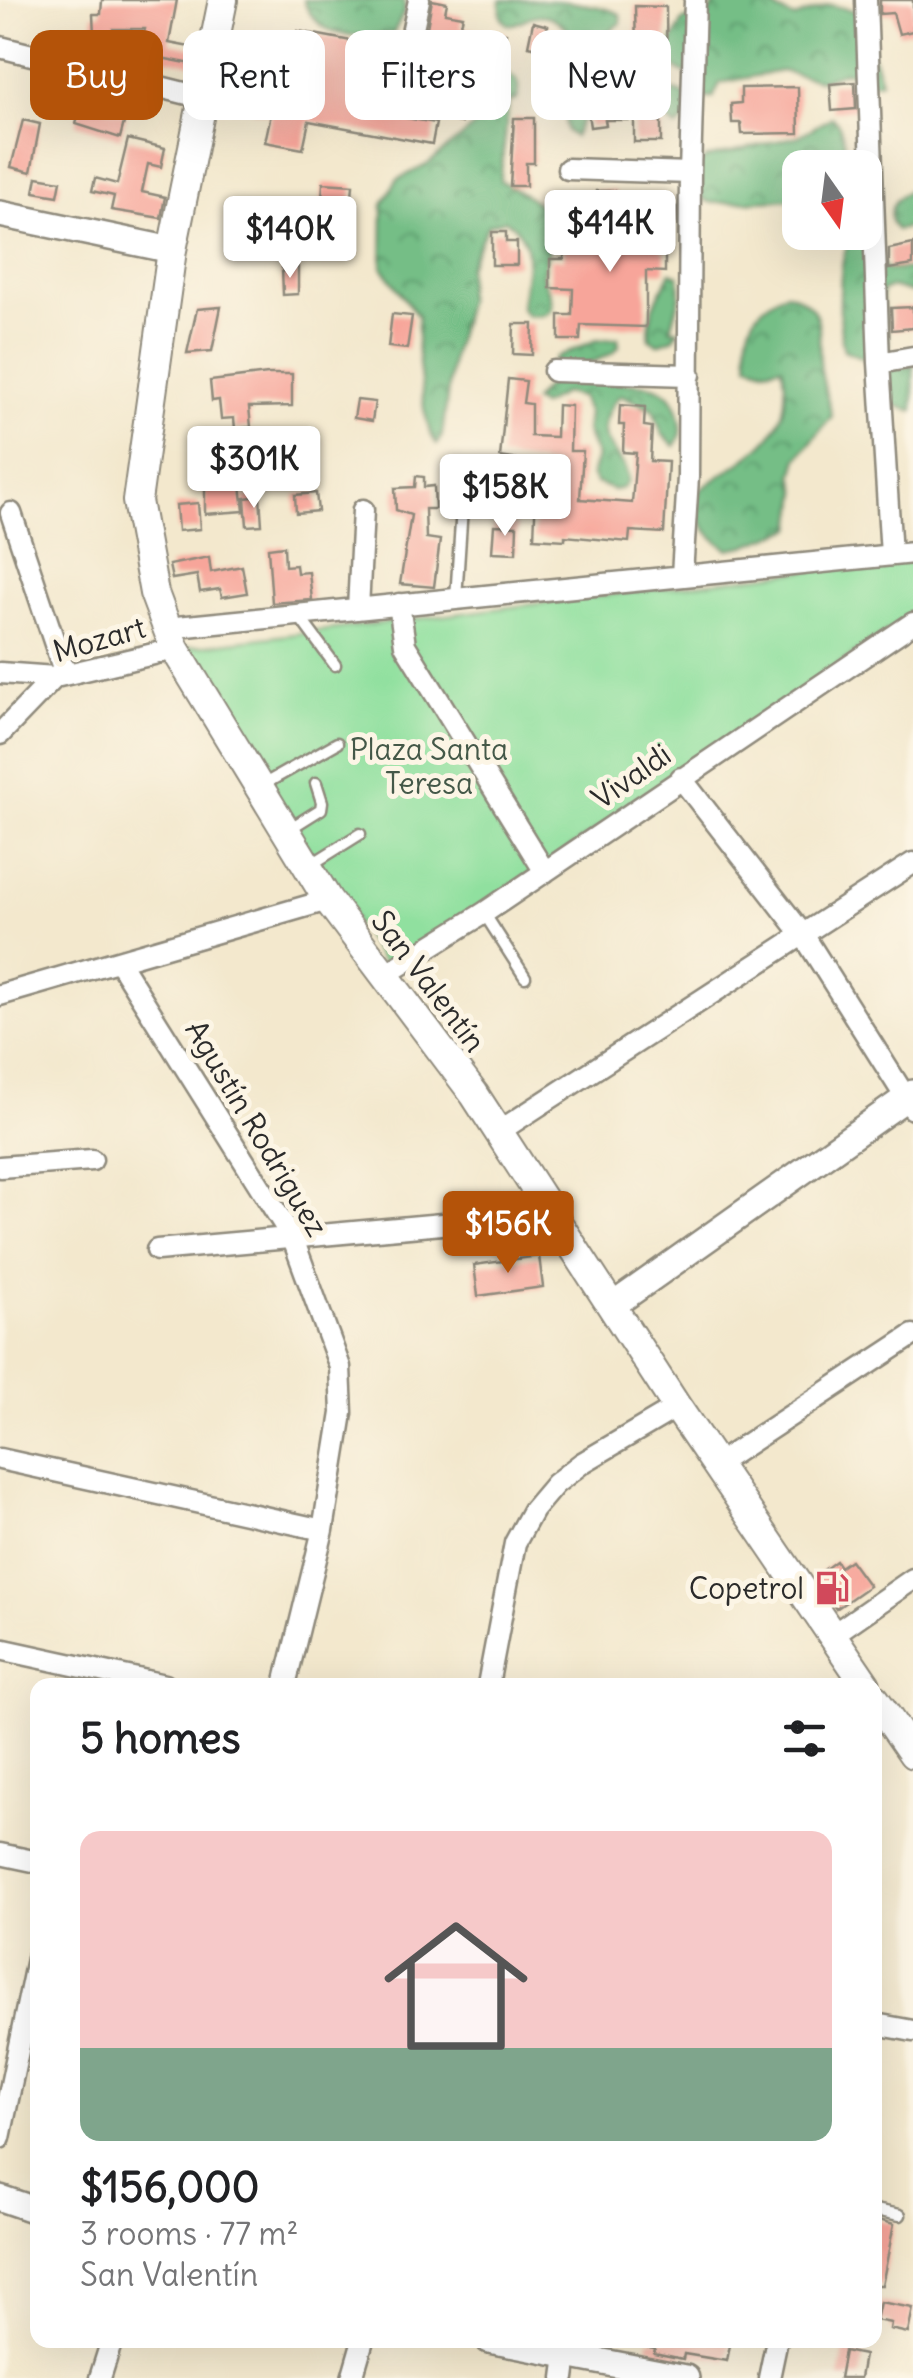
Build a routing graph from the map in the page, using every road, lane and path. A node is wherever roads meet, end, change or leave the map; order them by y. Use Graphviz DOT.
graph roads {
  1 [pos="223,0"];
  2 [pos="695,0"];
  3 [pos="866,0"];
  4 [pos="416,1"];
  5 [pos="217,30"];
  6 [pos="411,30"];
  7 [pos="0,47"];
  8 [pos="183,93"];
  9 [pos="199,120"];
  10 [pos="568,169"];
  11 [pos="690,172"];
  12 [pos="0,214"];
  13 [pos="172,250"];
  14 [pos="913,357"];
  15 [pos="880,363"];
  16 [pos="554,371"];
  17 [pos="690,375"];
  18 [pos="464,476"];
  19 [pos="363,510"];
  20 [pos="12,513"];
  21 [pos="902,554"];
  22 [pos="682,576"];
  23 [pos="456,598"];
  24 [pos="399,604"];
  25 [pos="358,609"];
  26 [pos="298,615"];
  27 [pos="913,623"];
  28 [pos="171,638"];
  29 [pos="335,665"];
  30 [pos="0,674"];
  31 [pos="60,675"];
  32 [pos="0,734"];
  33 [pos="337,742"];
  34 [pos="680,778"];
  35 [pos="316,783"];
  36 [pos="258,788"];
  37 [pos="285,831"];
  38 [pos="360,834"];
  39 [pos="913,863"];
  40 [pos="306,867"];
  41 [pos="544,872"];
  42 [pos="328,900"];
  43 [pos="484,913"];
  44 [pos="804,936"];
  45 [pos="119,962"];
  46 [pos="383,976"];
  47 [pos="525,977"];
  48 [pos="0,995"];
  49 [pos="910,1100"];
  50 [pos="498,1132"];
  51 [pos="92,1160"];
  52 [pos="0,1167"];
  53 [pos="552,1214"];
  54 [pos="293,1239"];
  55 [pos="156,1250"];
  56 [pos="612,1306"];
  57 [pos="913,1335"];
  58 [pos="677,1406"];
  59 [pos="0,1459"];
  60 [pos="716,1464"];
  61 [pos="323,1530"];
  62 [pos="913,1578"];
  63 [pos="832,1636"];
  64 [pos="0,1650"];
  65 [pos="132,1678"];
  66 [pos="286,1678"];
  67 [pos="489,1678"];
  68 [pos="853,1678"];
  69 [pos="882,1709"];
  70 [pos="913,1754"];
  71 [pos="0,1854"];
  72 [pos="30,1860"];
  73 [pos="30,1993"];
  74 [pos="882,2025"];
  75 [pos="913,2031"];
  76 [pos="0,2138"];
  77 [pos="0,2198"];
  78 [pos="30,2208"];
  79 [pos="882,2211"];
  80 [pos="900,2215"];
  81 [pos="109,2348"];
  82 [pos="361,2348"];
  83 [pos="523,2348"];
  84 [pos="775,2348"];
  85 [pos="566,2358"];
  86 [pos="100,2378"];
  87 [pos="352,2378"];
  88 [pos="686,2378"];
  89 [pos="769,2378"];
  1 -- 5 [label="main road, San Valentín"];
  2 -- 11 [label="street"];
  3 -- 15 [label="street"];
  4 -- 6 [label="street"];
  7 -- 8 [label="street"];
  9 -- 13 [label="main road, San Valentín"];
  10 -- 11 [label="street"];
  11 -- 17 [label="street"];
  12 -- 13 [label="street"];
  13 -- 28 [label="main road, San Valentín"];
  14 -- 15 [label="street"];
  15 -- 21 [label="street"];
  16 -- 17 [label="street"];
  17 -- 22 [label="street"];
  18 -- 23 [label="lane"];
  19 -- 25 [label="street"];
  20 -- 31 [label="street"];
  21 -- 22 [label="street, Mozart"];
  22 -- 23 [label="street, Mozart"];
  23 -- 24 [label="street, Mozart"];
  24 -- 25 [label="street, Mozart"];
  24 -- 41 [label="street"];
  25 -- 26 [label="street, Mozart"];
  26 -- 28 [label="street, Mozart"];
  26 -- 29 [label="lane"];
  27 -- 34 [label="street, Vivaldi"];
  28 -- 31 [label="street, Mozart"];
  28 -- 36 [label="main road, San Valentín"];
  30 -- 31 [label="street"];
  31 -- 32 [label="street, Mozart"];
  33 -- 36 [label="lane"];
  34 -- 41 [label="street, Vivaldi"];
  34 -- 44 [label="street"];
  35 -- 37 [label="lane"];
  36 -- 37 [label="main road, San Valentín"];
  37 -- 40 [label="main road, San Valentín"];
  38 -- 40 [label="lane"];
  39 -- 44 [label="street"];
  40 -- 42 [label="main road, San Valentín"];
  41 -- 43 [label="street, Vivaldi"];
  42 -- 45 [label="street"];
  42 -- 46 [label="main road, San Valentín"];
  43 -- 46 [label="street, Vivaldi"];
  43 -- 47 [label="lane"];
  44 -- 49 [label="street"];
  44 -- 50 [label="street"];
  45 -- 48 [label="street"];
  45 -- 54 [label="street, Agustín Rodriguez"];
  46 -- 50 [label="main road, San Valentín"];
  49 -- 56 [label="street"];
  50 -- 53 [label="main road, San Valentín"];
  51 -- 52 [label="street"];
  53 -- 54 [label="street"];
  53 -- 56 [label="main road, San Valentín"];
  54 -- 55 [label="street"];
  54 -- 61 [label="street, Agustín Rodriguez"];
  56 -- 58 [label="main road, San Valentín"];
  57 -- 60 [label="street"];
  58 -- 60 [label="main road, San Valentín"];
  58 -- 67 [label="street"];
  59 -- 61 [label="street"];
  60 -- 63 [label="main road, San Valentín"];
  61 -- 66 [label="street, Agustín Rodriguez"];
  62 -- 63 [label="street"];
  63 -- 68 [label="main road, San Valentín"];
  64 -- 65 [label="street"];
  69 -- 70 [label="main road"];
  71 -- 72 [label="street"];
  73 -- 76 [label="street"];
  74 -- 75 [label="street"];
  77 -- 78 [label="street"];
  79 -- 80 [label="lane"];
  81 -- 86 [label="street"];
  82 -- 87 [label="street"];
  83 -- 85 [label="street"];
  84 -- 89 [label="street"];
  85 -- 88 [label="street"];
}
